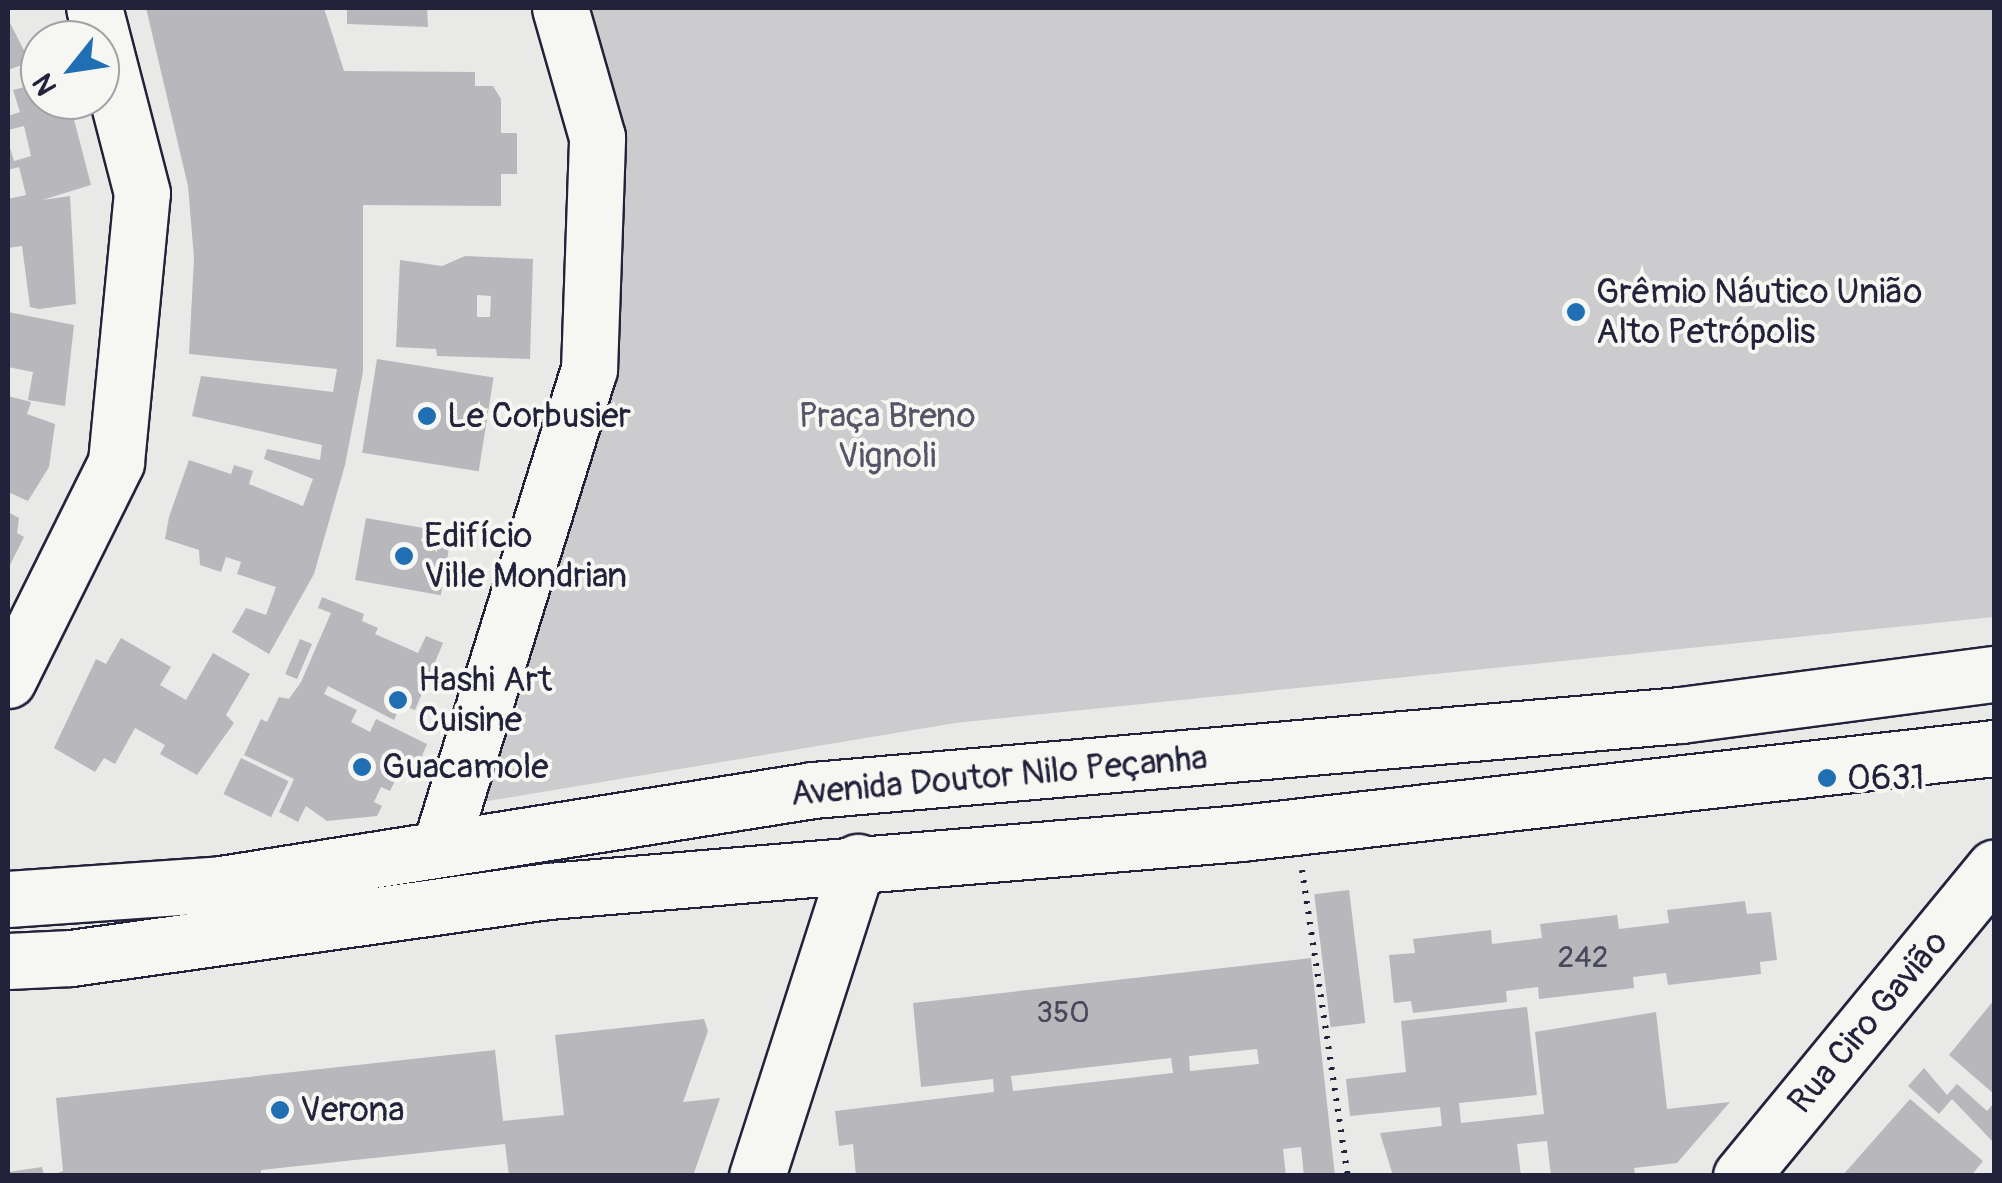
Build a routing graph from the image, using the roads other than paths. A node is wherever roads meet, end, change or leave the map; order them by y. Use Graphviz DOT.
graph roads {
  1 [pos="94,8"];
  2 [pos="560,8"];
  3 [pos="1994,674"];
  4 [pos="8,680"];
  5 [pos="1994,748"];
  6 [pos="441,844"];
  7 [pos="858,862"];
  8 [pos="1994,868"];
  9 [pos="8,899"];
  10 [pos="336,922"];
  11 [pos="8,961"];
  12 [pos="756,1176"];
  13 [pos="1741,1176"];
  1 -- 4 [label="main road"];
  2 -- 6 [label="main road"];
  3 -- 6 [label="main road, Avenida Doutor Nilo Peçanha"];
  5 -- 7 [label="main road, Avenida Doutor Nilo Peçanha"];
  6 -- 9 [label="main road, Avenida Doutor Nilo Peçanha"];
  6 -- 10 [label="main road"];
  7 -- 10 [label="main road, Avenida Doutor Nilo Peçanha"];
  7 -- 12 [label="main road"];
  8 -- 13 [label="main road, Rua Ciro Gavião"];
  10 -- 11 [label="main road, Avenida Doutor Nilo Peçanha"];
}
